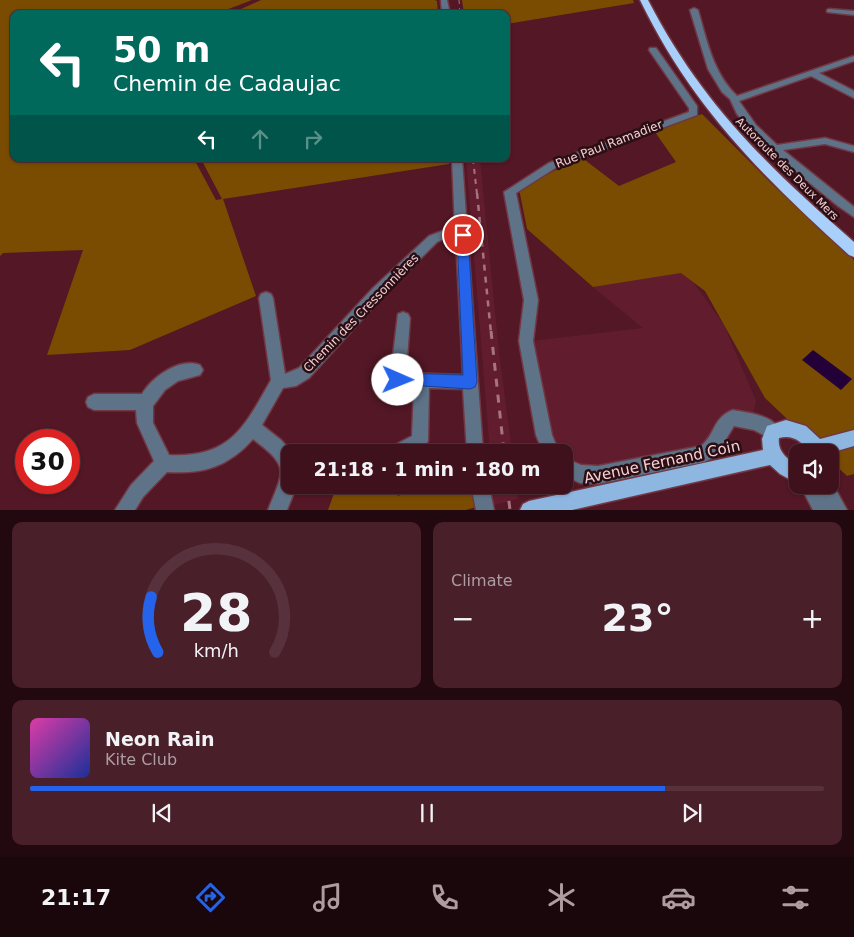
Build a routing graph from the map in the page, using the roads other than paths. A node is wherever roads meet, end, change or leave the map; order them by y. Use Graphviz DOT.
graph roads {
  1 [pos="644,0"];
  2 [pos="652,0"];
  3 [pos="694,10"];
  4 [pos="828,12"];
  5 [pos="854,13"];
  6 [pos="653,50"];
  7 [pos="854,58"];
  8 [pos="812,73"];
  9 [pos="854,95"];
  10 [pos="734,98"];
  11 [pos="775,148"];
  12 [pos="854,149"];
  13 [pos="457,162"];
  14 [pos="854,214"];
  15 [pos="463,235"];
  16 [pos="854,238"];
  17 [pos="854,251"];
  18 [pos="266,298"];
  19 [pos="403,318"];
  20 [pos="195,370"];
  21 [pos="422,380"];
  22 [pos="279,381"];
  23 [pos="470,382"];
  24 [pos="94,402"];
  25 [pos="144,402"];
  26 [pos="252,428"];
  27 [pos="773,432"];
  28 [pos="854,438"];
  29 [pos="414,444"];
  30 [pos="474,444"];
  31 [pos="548,444"];
  32 [pos="811,444"];
  33 [pos="836,444"];
  34 [pos="774,456"];
  35 [pos="164,463"];
  36 [pos="789,470"];
  37 [pos="573,471"];
  38 [pos="482,494"];
  39 [pos="814,494"];
  40 [pos="829,494"];
  41 [pos="536,508"];
  42 [pos="124,510"];
  43 [pos="277,510"];
  44 [pos="485,510"];
  45 [pos="824,510"];
  46 [pos="838,510"];
  1 -- 17 [label="highway, Autoroute des Deux Mers"];
  2 -- 16 [label="highway, Autoroute des Deux Mers"];
  3 -- 10 [label="street"];
  4 -- 5 [label="street"];
  6 -- 31 [label="street, Rue Paul Ramadier"];
  7 -- 8 [label="street"];
  8 -- 9 [label="street"];
  8 -- 10 [label="street"];
  10 -- 11 [label="street"];
  11 -- 12 [label="street"];
  11 -- 14 [label="street"];
  13 -- 15 [label="street"];
  15 -- 22 [label="street, Chemin des Cressonnières"];
  15 -- 23 [label="street"];
  18 -- 22 [label="street"];
  19 -- 21 [label="street"];
  20 -- 25 [label="street"];
  21 -- 23 [label="street"];
  21 -- 29 [label="street"];
  22 -- 26 [label="street"];
  23 -- 30 [label="street"];
  24 -- 25 [label="street"];
  25 -- 35 [label="street"];
  26 -- 35 [label="street"];
  26 -- 43 [label="street"];
  27 -- 32 [label="main road"];
  27 -- 34 [label="main road"];
  27 -- 37 [label="street"];
  28 -- 33 [label="main road"];
  34 -- 36 [label="main road"];
  34 -- 41 [label="main road, Avenue Fernand Coin"];
  35 -- 42 [label="street"];
  38 -- 44 [label="street"];
  39 -- 45 [label="street"];
  40 -- 46 [label="street"];
}
